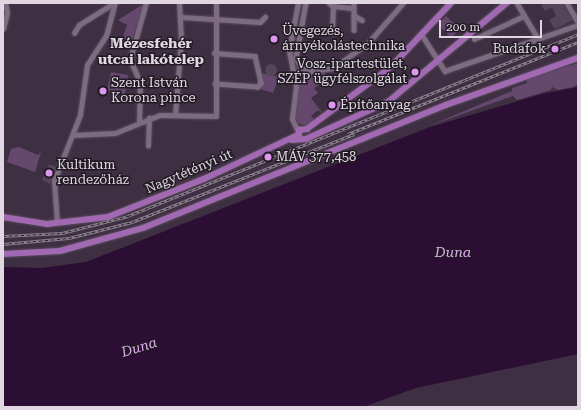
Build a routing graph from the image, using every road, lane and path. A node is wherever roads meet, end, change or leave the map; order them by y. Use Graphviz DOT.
graph roads {
  1 [pos="5,3"];
  2 [pos="146,3"];
  3 [pos="179,3"];
  4 [pos="216,3"];
  5 [pos="298,3"];
  6 [pos="306,3"];
  7 [pos="403,3"];
  8 [pos="451,3"];
  9 [pos="506,3"];
  10 [pos="517,3"];
  11 [pos="567,3"];
  12 [pos="115,4"];
  13 [pos="331,5"];
  14 [pos="353,5"];
  15 [pos="297,11"];
  16 [pos="304,12"];
  17 [pos="355,16"];
  18 [pos="524,16"];
  19 [pos="577,16"];
  20 [pos="181,17"];
  21 [pos="265,17"];
  22 [pos="214,18"];
  23 [pos="362,20"];
  24 [pos="578,24"];
  25 [pos="3,29"];
  26 [pos="354,30"];
  27 [pos="74,33"];
  28 [pos="332,33"];
  29 [pos="422,35"];
  30 [pos="474,39"];
  31 [pos="538,40"];
  32 [pos="214,53"];
  33 [pos="578,58"];
  34 [pos="438,62"];
  35 [pos="215,84"];
  36 [pos="175,115"];
  37 [pos="149,118"];
  38 [pos="139,123"];
  39 [pos="303,133"];
  40 [pos="73,135"];
  41 [pos="148,146"];
  42 [pos="3,217"];
  43 [pos="57,223"];
  44 [pos="3,254"];
  1 -- 25 [label="street"];
  2 -- 38 [label="street"];
  3 -- 20 [label="street"];
  4 -- 22 [label="street"];
  5 -- 15 [label="street"];
  6 -- 16 [label="street"];
  7 -- 16 [label="street"];
  8 -- 29 [label="main road"];
  9 -- 34 [label="main road"];
  10 -- 18 [label="street"];
  11 -- 19 [label="street"];
  12 -- 27 [label="street"];
  12 -- 40 [label="street"];
  13 -- 14 [label="street"];
  13 -- 28 [label="street"];
  14 -- 17 [label="street"];
  15 -- 16 [label="street"];
  15 -- 39 [label="street"];
  17 -- 23 [label="street"];
  17 -- 26 [label="street"];
  18 -- 30 [label="street"];
  18 -- 31 [label="street"];
  19 -- 24 [label="street"];
  20 -- 22 [label="street"];
  20 -- 36 [label="street"];
  21 -- 22 [label="street"];
  22 -- 32 [label="street"];
  24 -- 31 [label="street"];
  29 -- 34 [label="street"];
  29 -- 39 [label="main road"];
  31 -- 34 [label="street"];
  32 -- 35 [label="street"];
  32 -- 35 [label="street"];
  33 -- 44 [label="main road"];
  34 -- 39 [label="main road"];
  35 -- 36 [label="street"];
  36 -- 37 [label="street"];
  37 -- 38 [label="street"];
  37 -- 41 [label="street"];
  38 -- 40 [label="street"];
  39 -- 43 [label="main road, Nagytétényi út"];
  40 -- 43 [label="street"];
  42 -- 43 [label="main road, Nagytétényi út"];
}
